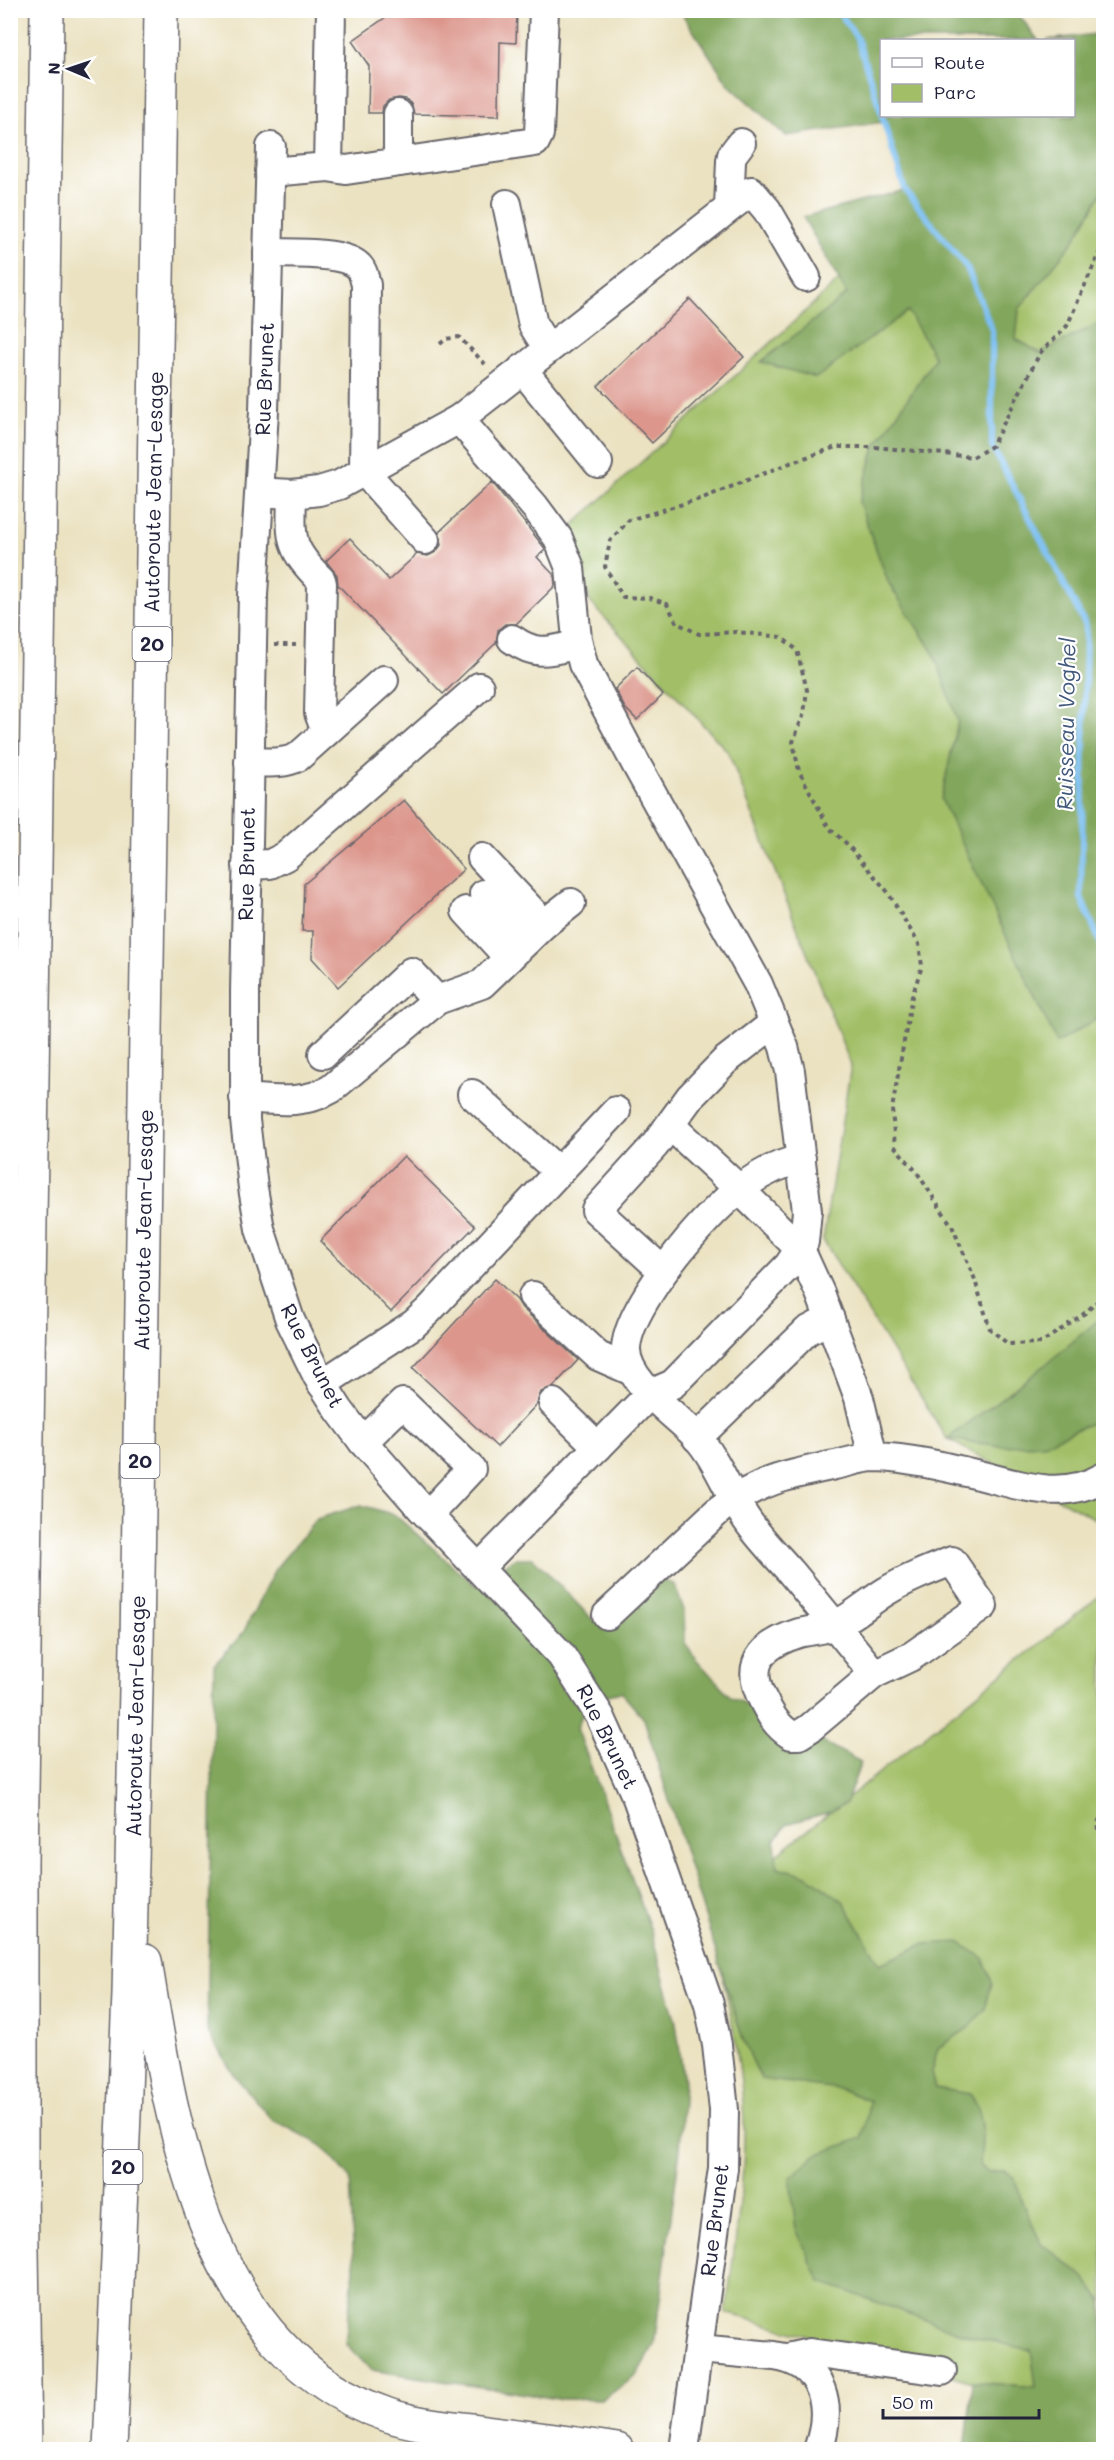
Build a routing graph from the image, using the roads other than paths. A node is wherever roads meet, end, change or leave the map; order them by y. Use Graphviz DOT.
graph roads {
  1 [pos="47,10"];
  2 [pos="161,10"];
  3 [pos="331,10"];
  4 [pos="544,10"];
  5 [pos="398,114"];
  6 [pos="741,143"];
  7 [pos="399,162"];
  8 [pos="328,167"];
  9 [pos="507,204"];
  10 [pos="729,207"];
  11 [pos="268,253"];
  12 [pos="806,276"];
  13 [pos="548,349"];
  14 [pos="522,369"];
  15 [pos="459,419"];
  16 [pos="598,463"];
  17 [pos="364,471"];
  18 [pos="259,492"];
  19 [pos="292,494"];
  20 [pos="425,540"];
  21 [pos="512,639"];
  22 [pos="578,644"];
  23 [pos="384,680"];
  24 [pos="479,687"];
  25 [pos="326,732"];
  26 [pos="249,762"];
  27 [pos="482,858"];
  28 [pos="247,865"];
  29 [pos="475,903"];
  30 [pos="571,903"];
  31 [pos="527,941"];
  32 [pos="437,1000"];
  33 [pos="774,1023"];
  34 [pos="32,1046"];
  35 [pos="361,1064"];
  36 [pos="472,1094"];
  37 [pos="244,1098"];
  38 [pos="615,1111"];
  39 [pos="669,1125"];
  40 [pos="10,1143"];
  41 [pos="801,1159"];
  42 [pos="559,1172"];
  43 [pos="740,1189"];
  44 [pos="801,1249"];
  45 [pos="663,1271"];
  46 [pos="533,1296"];
  47 [pos="830,1319"];
  48 [pos="632,1371"];
  49 [pos="322,1384"];
  50 [pos="650,1394"];
  51 [pos="553,1403"];
  52 [pos="697,1438"];
  53 [pos="363,1442"];
  54 [pos="598,1447"];
  55 [pos="873,1457"];
  56 [pos="1104,1477"];
  57 [pos="735,1498"];
  58 [pos="428,1515"];
  59 [pos="479,1568"];
  60 [pos="607,1615"];
  61 [pos="835,1625"];
  62 [pos="874,1674"];
  63 [pos="132,1884"];
  64 [pos="699,2349"];
  65 [pos="787,2358"];
  66 [pos="942,2371"];
  67 [pos="25,2450"];
  68 [pos="110,2450"];
  69 [pos="617,2450"];
  70 [pos="684,2450"];
  71 [pos="818,2450"];
  1 -- 34 [label="highway"];
  2 -- 63 [label="highway, Autoroute Jean-Lesage / 20"];
  3 -- 8 [label="street"];
  4 -- 7 [label="street"];
  5 -- 7 [label="street"];
  6 -- 10 [label="street"];
  7 -- 8 [label="street"];
  8 -- 11 [label="street, Rue Brunet"];
  9 -- 13 [label="street"];
  10 -- 12 [label="street"];
  10 -- 13 [label="street"];
  11 -- 17 [label="street"];
  11 -- 18 [label="street, Rue Brunet"];
  13 -- 14 [label="street"];
  14 -- 15 [label="street"];
  14 -- 16 [label="street"];
  15 -- 17 [label="street"];
  15 -- 22 [label="street"];
  17 -- 19 [label="street"];
  17 -- 20 [label="street"];
  18 -- 19 [label="street"];
  18 -- 26 [label="street, Rue Brunet"];
  19 -- 25 [label="street"];
  21 -- 22 [label="street"];
  22 -- 33 [label="street"];
  23 -- 25 [label="street"];
  24 -- 28 [label="street"];
  25 -- 26 [label="street"];
  26 -- 28 [label="street, Rue Brunet"];
  27 -- 31 [label="street"];
  28 -- 37 [label="street, Rue Brunet"];
  29 -- 31 [label="street"];
  30 -- 31 [label="street"];
  31 -- 32 [label="street"];
  32 -- 35 [label="street"];
  32 -- 35 [label="street"];
  33 -- 39 [label="street"];
  33 -- 41 [label="street"];
  34 -- 40 [label="highway"];
  34 -- 67 [label="highway"];
  35 -- 37 [label="street"];
  36 -- 42 [label="street"];
  37 -- 49 [label="street, Rue Brunet"];
  38 -- 42 [label="street"];
  39 -- 43 [label="street"];
  39 -- 45 [label="street"];
  41 -- 43 [label="street"];
  41 -- 44 [label="street"];
  42 -- 49 [label="street"];
  43 -- 44 [label="street"];
  43 -- 45 [label="street"];
  44 -- 47 [label="street"];
  44 -- 50 [label="street"];
  45 -- 48 [label="street"];
  46 -- 48 [label="street"];
  47 -- 52 [label="street"];
  47 -- 55 [label="street"];
  48 -- 50 [label="street"];
  49 -- 53 [label="street, Rue Brunet"];
  50 -- 52 [label="street"];
  50 -- 54 [label="street"];
  51 -- 54 [label="street"];
  52 -- 57 [label="street"];
  53 -- 58 [label="street, Rue Brunet"];
  53 -- 58 [label="street"];
  54 -- 59 [label="street"];
  55 -- 56 [label="street"];
  55 -- 57 [label="street"];
  57 -- 60 [label="street"];
  57 -- 61 [label="street"];
  58 -- 59 [label="street, Rue Brunet"];
  59 -- 64 [label="street, Rue Brunet"];
  61 -- 62 [label="street"];
  61 -- 62 [label="street"];
  61 -- 62 [label="street"];
  63 -- 68 [label="highway, Autoroute Jean-Lesage / 20"];
  63 -- 69 [label="highway"];
  64 -- 65 [label="street"];
  64 -- 70 [label="street, Rue Brunet"];
  65 -- 66 [label="street"];
  65 -- 71 [label="street"];
}
